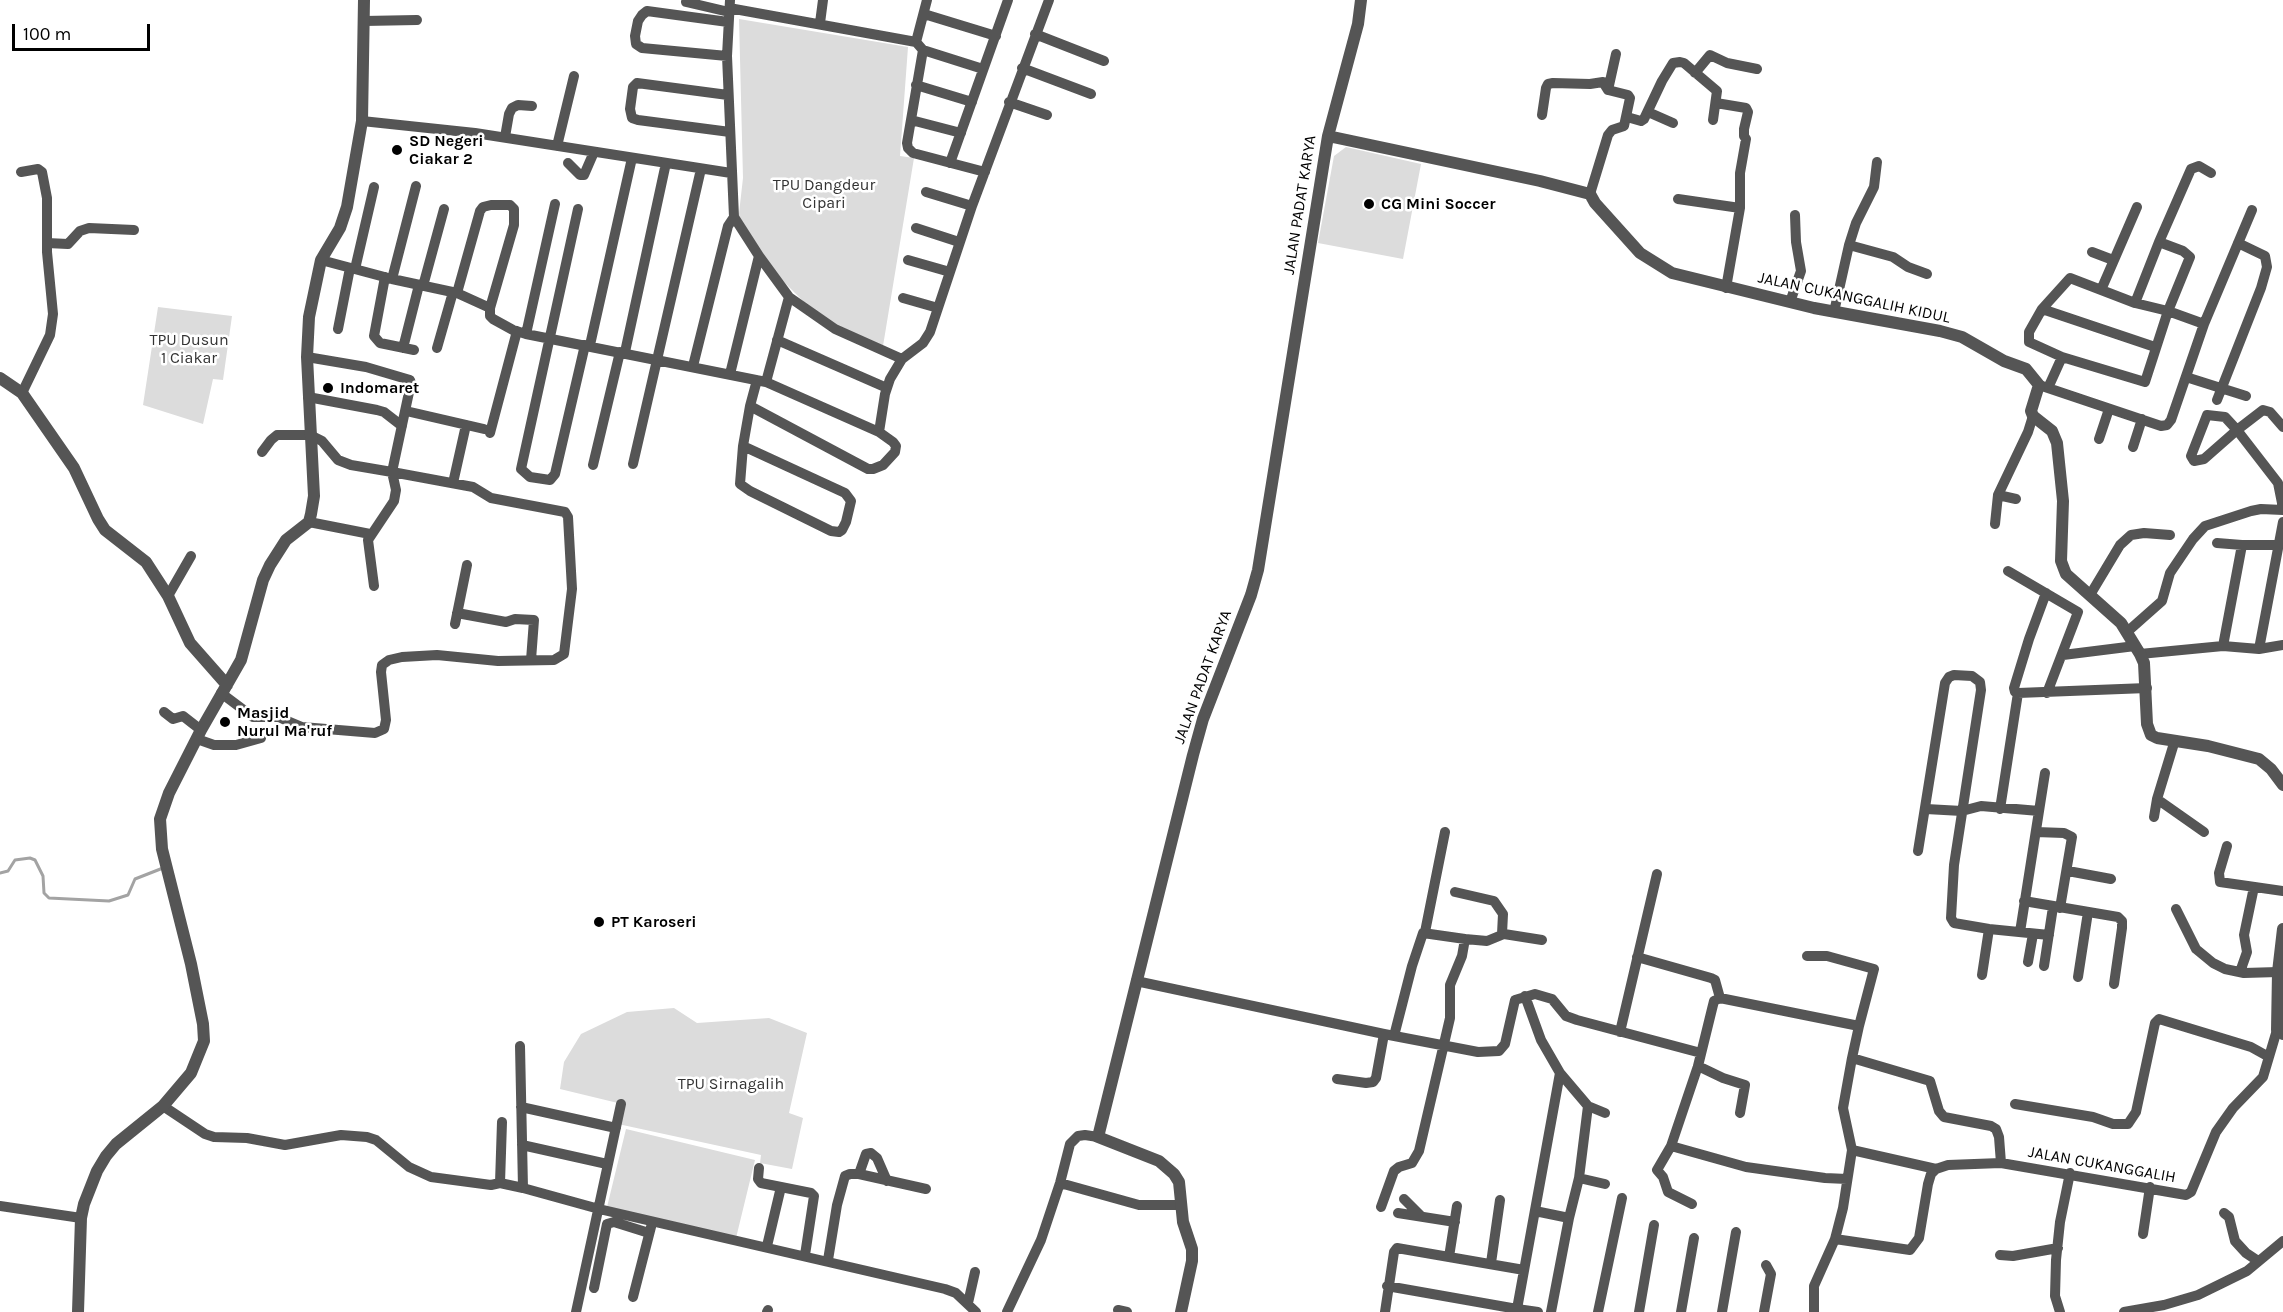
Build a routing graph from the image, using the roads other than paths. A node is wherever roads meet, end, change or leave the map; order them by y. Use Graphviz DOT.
graph roads {
  1 [pos="364,0"];
  2 [pos="823,0"];
  3 [pos="927,0"];
  4 [pos="1007,0"];
  5 [pos="1049,0"];
  6 [pos="1361,0"];
  7 [pos="686,2"];
  8 [pos="729,11"];
  9 [pos="924,14"];
  10 [pos="417,20"];
  11 [pos="364,21"];
  12 [pos="820,23"];
  13 [pos="1035,34"];
  14 [pos="996,36"];
  15 [pos="920,46"];
  16 [pos="1616,54"];
  17 [pos="727,56"];
  18 [pos="1104,61"];
  19 [pos="1022,68"];
  20 [pos="983,69"];
  21 [pos="1757,69"];
  22 [pos="1695,73"];
  23 [pos="574,76"];
  24 [pos="916,85"];
  25 [pos="1608,90"];
  26 [pos="1092,94"];
  27 [pos="728,95"];
  28 [pos="972,102"];
  29 [pos="1009,102"];
  30 [pos="1716,103"];
  31 [pos="532,106"];
  32 [pos="1648,112"];
  33 [pos="1047,115"];
  34 [pos="1542,115"];
  35 [pos="1627,117"];
  36 [pos="911,120"];
  37 [pos="1713,120"];
  38 [pos="362,121"];
  39 [pos="1673,123"];
  40 [pos="730,132"];
  41 [pos="961,133"];
  42 [pos="1328,136"];
  43 [pos="505,137"];
  44 [pos="557,146"];
  45 [pos="594,152"];
  46 [pos="632,158"];
  47 [pos="1877,162"];
  48 [pos="568,163"];
  49 [pos="666,163"];
  50 [pos="950,163"];
  51 [pos="701,170"];
  52 [pos="21,172"];
  53 [pos="984,172"];
  54 [pos="731,173"];
  55 [pos="2211,173"];
  56 [pos="416,186"];
  57 [pos="374,187"];
  58 [pos="926,192"];
  59 [pos="1590,194"];
  60 [pos="1678,199"];
  61 [pos="555,204"];
  62 [pos="972,206"];
  63 [pos="2137,207"];
  64 [pos="1740,208"];
  65 [pos="444,209"];
  66 [pos="578,209"];
  67 [pos="2252,210"];
  68 [pos="1795,215"];
  69 [pos="734,217"];
  70 [pos="916,228"];
  71 [pos="134,230"];
  72 [pos="959,242"];
  73 [pos="2159,242"];
  74 [pos="46,243"];
  75 [pos="2238,243"];
  76 [pos="1849,245"];
  77 [pos="2092,252"];
  78 [pos="759,256"];
  79 [pos="321,260"];
  80 [pos="2113,260"];
  81 [pos="908,261"];
  82 [pos="353,269"];
  83 [pos="950,272"];
  84 [pos="1927,274"];
  85 [pos="388,278"];
  86 [pos="421,286"];
  87 [pos="1726,288"];
  88 [pos="2101,290"];
  89 [pos="455,292"];
  90 [pos="789,297"];
  91 [pos="903,298"];
  92 [pos="1790,302"];
  93 [pos="2135,303"];
  94 [pos="490,308"];
  95 [pos="938,308"];
  96 [pos="2042,309"];
  97 [pos="2168,311"];
  98 [pos="1834,312"];
  99 [pos="2204,324"];
  100 [pos="338,329"];
  101 [pos="522,332"];
  102 [pos="550,339"];
  103 [pos="777,340"];
  104 [pos="587,345"];
  105 [pos="2156,347"];
  106 [pos="436,348"];
  107 [pos="622,352"];
  108 [pos="307,357"];
  109 [pos="2062,357"];
  110 [pos="657,359"];
  111 [pos="903,359"];
  112 [pos="693,366"];
  113 [pos="730,374"];
  114 [pos="2186,377"];
  115 [pos="0,378"];
  116 [pos="762,381"];
  117 [pos="2043,387"];
  118 [pos="887,388"];
  119 [pos="2220,388"];
  120 [pos="22,393"];
  121 [pos="2246,396"];
  122 [pos="308,397"];
  123 [pos="2217,400"];
  124 [pos="750,406"];
  125 [pos="2109,409"];
  126 [pos="406,411"];
  127 [pos="2033,416"];
  128 [pos="2142,419"];
  129 [pos="466,425"];
  130 [pos="402,426"];
  131 [pos="2283,427"];
  132 [pos="2237,429"];
  133 [pos="879,432"];
  134 [pos="310,435"];
  135 [pos="2099,439"];
  136 [pos="743,446"];
  137 [pos="2133,447"];
  138 [pos="262,452"];
  139 [pos="633,464"];
  140 [pos="593,465"];
  141 [pos="392,472"];
  142 [pos="453,483"];
  143 [pos="1998,495"];
  144 [pos="2016,499"];
  145 [pos="2283,509"];
  146 [pos="309,522"];
  147 [pos="2283,522"];
  148 [pos="1995,524"];
  149 [pos="370,534"];
  150 [pos="2170,534"];
  151 [pos="2217,543"];
  152 [pos="2242,545"];
  153 [pos="2279,545"];
  154 [pos="190,556"];
  155 [pos="467,565"];
  156 [pos="2008,571"];
  157 [pos="374,586"];
  158 [pos="2046,593"];
  159 [pos="2090,595"];
  160 [pos="168,596"];
  161 [pos="2127,632"];
  162 [pos="2283,645"];
  163 [pos="2223,646"];
  164 [pos="2259,649"];
  165 [pos="2137,650"];
  166 [pos="2063,655"];
  167 [pos="531,660"];
  168 [pos="2147,688"];
  169 [pos="224,689"];
  170 [pos="2018,693"];
  171 [pos="2048,693"];
  172 [pos="164,712"];
  173 [pos="199,735"];
  174 [pos="261,738"];
  175 [pos="2175,740"];
  176 [pos="2045,773"];
  177 [pos="2283,785"];
  178 [pos="2157,799"];
  179 [pos="1926,809"];
  180 [pos="2000,809"];
  181 [pos="1962,811"];
  182 [pos="2039,811"];
  183 [pos="2154,817"];
  184 [pos="1445,832"];
  185 [pos="2036,832"];
  186 [pos="2204,832"];
  187 [pos="2227,846"];
  188 [pos="1918,851"];
  189 [pos="2068,871"];
  190 [pos="1657,874"];
  191 [pos="2111,879"];
  192 [pos="2254,887"];
  193 [pos="2283,891"];
  194 [pos="1455,892"];
  195 [pos="2024,901"];
  196 [pos="2057,907"];
  197 [pos="2176,909"];
  198 [pos="2088,912"];
  199 [pos="1989,929"];
  200 [pos="2283,929"];
  201 [pos="1425,932"];
  202 [pos="2020,932"];
  203 [pos="1502,934"];
  204 [pos="2033,934"];
  205 [pos="2049,935"];
  206 [pos="1465,939"];
  207 [pos="1542,940"];
  208 [pos="1807,956"];
  209 [pos="1637,957"];
  210 [pos="2028,962"];
  211 [pos="2044,966"];
  212 [pos="2240,972"];
  213 [pos="2278,972"];
  214 [pos="1982,975"];
  215 [pos="2078,977"];
  216 [pos="1136,981"];
  217 [pos="2114,984"];
  218 [pos="1525,996"];
  219 [pos="1720,998"];
  220 [pos="1859,1026"];
  221 [pos="1620,1032"];
  222 [pos="2280,1032"];
  223 [pos="1389,1035"];
  224 [pos="1443,1045"];
  225 [pos="520,1046"];
  226 [pos="1701,1053"];
  227 [pos="2269,1057"];
  228 [pos="1852,1058"];
  229 [pos="1698,1066"];
  230 [pos="1560,1073"];
  231 [pos="1336,1079"];
  232 [pos="621,1104"];
  233 [pos="2015,1104"];
  234 [pos="163,1106"];
  235 [pos="1588,1106"];
  236 [pos="520,1107"];
  237 [pos="1605,1113"];
  238 [pos="1740,1113"];
  239 [pos="502,1122"];
  240 [pos="616,1128"];
  241 [pos="1098,1137"];
  242 [pos="522,1145"];
  243 [pos="1671,1146"];
  244 [pos="1852,1150"];
  245 [pos="2001,1162"];
  246 [pos="607,1164"];
  247 [pos="759,1168"];
  248 [pos="1936,1169"];
  249 [pos="2070,1173"];
  250 [pos="858,1174"];
  251 [pos="1579,1178"];
  252 [pos="1846,1179"];
  253 [pos="887,1181"];
  254 [pos="500,1184"];
  255 [pos="1060,1184"];
  256 [pos="1605,1184"];
  257 [pos="781,1187"];
  258 [pos="2150,1187"];
  259 [pos="523,1188"];
  260 [pos="926,1189"];
  261 [pos="1622,1198"];
  262 [pos="1404,1199"];
  263 [pos="1500,1200"];
  264 [pos="1692,1204"];
  265 [pos="1179,1205"];
  266 [pos="0,1206"];
  267 [pos="1457,1206"];
  268 [pos="1381,1207"];
  269 [pos="599,1209"];
  270 [pos="1535,1211"];
  271 [pos="1398,1213"];
  272 [pos="2224,1213"];
  273 [pos="1422,1217"];
  274 [pos="81,1218"];
  275 [pos="1569,1218"];
  276 [pos="653,1221"];
  277 [pos="1455,1222"];
  278 [pos="1654,1225"];
  279 [pos="1736,1232"];
  280 [pos="649,1233"];
  281 [pos="2143,1234"];
  282 [pos="1694,1238"];
  283 [pos="1835,1239"];
  284 [pos="2283,1241"];
  285 [pos="767,1246"];
  286 [pos="2058,1248"];
  287 [pos="805,1255"];
  288 [pos="2000,1256"];
  289 [pos="1449,1257"];
  290 [pos="828,1260"];
  291 [pos="2258,1261"];
  292 [pos="1491,1263"];
  293 [pos="1766,1265"];
  294 [pos="1524,1270"];
  295 [pos="975,1272"];
  296 [pos="1387,1286"];
  297 [pos="594,1288"];
  298 [pos="633,1297"];
  299 [pos="968,1303"];
  300 [pos="1517,1310"];
  301 [pos="78,1312"];
  302 [pos="576,1312"];
  303 [pos="976,1312"];
  304 [pos="1007,1312"];
  305 [pos="1181,1312"];
  306 [pos="1384,1312"];
  307 [pos="1538,1312"];
  308 [pos="1551,1312"];
  309 [pos="1598,1312"];
  310 [pos="1639,1312"];
  311 [pos="1681,1312"];
  312 [pos="1722,1312"];
  313 [pos="1764,1312"];
  314 [pos="1814,1312"];
  315 [pos="2060,1312"];
  316 [pos="2124,1312"];
  1 -- 11 [label="street"];
  2 -- 12 [label="street"];
  3 -- 9 [label="street"];
  4 -- 14 [label="street"];
  5 -- 13 [label="street"];
  6 -- 42 [label="street, JALAN PADAT KARYA"];
  7 -- 8 [label="street"];
  8 -- 12 [label="street"];
  8 -- 17 [label="street"];
  8 -- 17 [label="street"];
  9 -- 14 [label="street"];
  9 -- 15 [label="street"];
  10 -- 11 [label="street"];
  11 -- 38 [label="street"];
  12 -- 15 [label="street"];
  13 -- 18 [label="street"];
  13 -- 19 [label="street"];
  14 -- 20 [label="street"];
  15 -- 20 [label="street"];
  15 -- 24 [label="street"];
  16 -- 25 [label="street"];
  17 -- 27 [label="street"];
  19 -- 26 [label="street"];
  19 -- 29 [label="street"];
  20 -- 28 [label="street"];
  21 -- 22 [label="street"];
  22 -- 30 [label="street"];
  22 -- 32 [label="street"];
  23 -- 44 [label="street"];
  24 -- 28 [label="street"];
  24 -- 36 [label="street"];
  25 -- 34 [label="street"];
  25 -- 35 [label="street"];
  27 -- 40 [label="street"];
  27 -- 40 [label="street"];
  28 -- 41 [label="street"];
  29 -- 33 [label="street"];
  29 -- 53 [label="street"];
  30 -- 37 [label="street"];
  30 -- 64 [label="street"];
  31 -- 43 [label="street"];
  32 -- 35 [label="street"];
  32 -- 39 [label="street"];
  35 -- 59 [label="street"];
  36 -- 41 [label="street"];
  36 -- 50 [label="street"];
  38 -- 43 [label="street"];
  38 -- 79 [label="street"];
  40 -- 54 [label="street"];
  41 -- 50 [label="street"];
  42 -- 59 [label="street"];
  42 -- 216 [label="street, JALAN PADAT KARYA"];
  43 -- 44 [label="street"];
  44 -- 45 [label="street"];
  45 -- 46 [label="street"];
  45 -- 48 [label="street"];
  46 -- 49 [label="street"];
  46 -- 104 [label="street"];
  47 -- 76 [label="street"];
  49 -- 51 [label="street"];
  49 -- 107 [label="street"];
  50 -- 53 [label="street"];
  51 -- 54 [label="street"];
  51 -- 110 [label="street"];
  52 -- 74 [label="street"];
  53 -- 62 [label="street"];
  54 -- 69 [label="street"];
  55 -- 73 [label="street"];
  56 -- 85 [label="street"];
  57 -- 82 [label="street"];
  58 -- 62 [label="street"];
  59 -- 87 [label="street, JALAN CUKANGGALIH KIDUL"];
  60 -- 64 [label="street"];
  61 -- 101 [label="street"];
  62 -- 72 [label="street"];
  63 -- 80 [label="street"];
  64 -- 87 [label="street"];
  65 -- 86 [label="street"];
  66 -- 102 [label="street"];
  67 -- 75 [label="street"];
  68 -- 92 [label="street"];
  69 -- 78 [label="street"];
  69 -- 112 [label="street"];
  70 -- 72 [label="street"];
  71 -- 74 [label="street"];
  72 -- 83 [label="street"];
  73 -- 93 [label="street"];
  73 -- 97 [label="street"];
  74 -- 120 [label="street"];
  75 -- 99 [label="street"];
  75 -- 119 [label="street"];
  76 -- 84 [label="street"];
  76 -- 98 [label="street"];
  77 -- 80 [label="street"];
  78 -- 90 [label="street"];
  78 -- 113 [label="street"];
  79 -- 82 [label="street"];
  79 -- 108 [label="street"];
  80 -- 88 [label="street"];
  81 -- 83 [label="street"];
  82 -- 85 [label="street"];
  82 -- 100 [label="street"];
  83 -- 95 [label="street"];
  85 -- 86 [label="street"];
  85 -- 86 [label="street"];
  86 -- 89 [label="street"];
  87 -- 92 [label="street, JALAN CUKANGGALIH KIDUL"];
  88 -- 93 [label="street"];
  88 -- 96 [label="street"];
  89 -- 94 [label="street"];
  89 -- 94 [label="street"];
  89 -- 106 [label="street"];
  90 -- 103 [label="street"];
  90 -- 111 [label="street"];
  91 -- 95 [label="street"];
  92 -- 98 [label="street, JALAN CUKANGGALIH KIDUL"];
  93 -- 97 [label="street"];
  94 -- 101 [label="street"];
  95 -- 111 [label="street"];
  96 -- 105 [label="street"];
  96 -- 109 [label="street"];
  97 -- 99 [label="street"];
  97 -- 105 [label="street"];
  98 -- 117 [label="street, JALAN CUKANGGALIH KIDUL"];
  99 -- 114 [label="street"];
  101 -- 102 [label="street"];
  101 -- 129 [label="street"];
  102 -- 104 [label="street"];
  102 -- 104 [label="street"];
  103 -- 116 [label="street"];
  103 -- 118 [label="street"];
  104 -- 107 [label="street"];
  105 -- 109 [label="street"];
  107 -- 110 [label="street"];
  107 -- 140 [label="street"];
  108 -- 122 [label="street"];
  108 -- 126 [label="street"];
  109 -- 117 [label="street"];
  110 -- 112 [label="street"];
  110 -- 139 [label="street"];
  111 -- 118 [label="street"];
  112 -- 113 [label="street"];
  113 -- 116 [label="street"];
  114 -- 119 [label="street"];
  114 -- 128 [label="street"];
  115 -- 120 [label="street"];
  116 -- 124 [label="street"];
  116 -- 133 [label="street"];
  117 -- 125 [label="street"];
  117 -- 127 [label="street"];
  118 -- 133 [label="street"];
  119 -- 121 [label="street"];
  119 -- 123 [label="street"];
  120 -- 160 [label="street"];
  122 -- 130 [label="street"];
  122 -- 134 [label="street"];
  124 -- 133 [label="street"];
  124 -- 136 [label="street"];
  125 -- 128 [label="street"];
  125 -- 135 [label="street"];
  126 -- 129 [label="street"];
  126 -- 130 [label="street"];
  127 -- 143 [label="street"];
  127 -- 159 [label="street"];
  128 -- 137 [label="street"];
  129 -- 142 [label="street"];
  130 -- 141 [label="street"];
  131 -- 132 [label="street"];
  132 -- 132 [label="street"];
  132 -- 145 [label="street"];
  134 -- 138 [label="street"];
  134 -- 141 [label="street"];
  134 -- 146 [label="street"];
  136 -- 136 [label="street"];
  141 -- 142 [label="street"];
  141 -- 149 [label="street"];
  142 -- 167 [label="street"];
  143 -- 144 [label="street"];
  143 -- 148 [label="street"];
  145 -- 161 [label="street"];
  146 -- 149 [label="street"];
  146 -- 169 [label="street"];
  147 -- 153 [label="street"];
  149 -- 157 [label="street"];
  150 -- 159 [label="street"];
  151 -- 152 [label="street"];
  152 -- 153 [label="street"];
  152 -- 163 [label="street"];
  153 -- 164 [label="street"];
  154 -- 160 [label="street"];
  155 -- 167 [label="street"];
  156 -- 158 [label="street"];
  158 -- 166 [label="street"];
  158 -- 170 [label="street"];
  159 -- 161 [label="street"];
  160 -- 169 [label="street"];
  161 -- 165 [label="street"];
  162 -- 164 [label="street"];
  163 -- 164 [label="street"];
  163 -- 165 [label="street"];
  165 -- 166 [label="street"];
  165 -- 168 [label="street"];
  166 -- 171 [label="street"];
  167 -- 169 [label="street"];
  168 -- 171 [label="street"];
  168 -- 175 [label="street"];
  169 -- 173 [label="street"];
  170 -- 171 [label="street"];
  170 -- 180 [label="street"];
  172 -- 173 [label="street"];
  173 -- 174 [label="street"];
  173 -- 234 [label="street"];
  175 -- 177 [label="street"];
  175 -- 178 [label="street"];
  176 -- 182 [label="street"];
  178 -- 183 [label="street"];
  178 -- 186 [label="street"];
  179 -- 181 [label="street"];
  179 -- 181 [label="street"];
  179 -- 188 [label="street"];
  180 -- 181 [label="street"];
  180 -- 182 [label="street"];
  181 -- 199 [label="street"];
  182 -- 185 [label="street"];
  184 -- 201 [label="street"];
  185 -- 189 [label="street"];
  185 -- 195 [label="street"];
  187 -- 192 [label="street"];
  189 -- 191 [label="street"];
  189 -- 196 [label="street"];
  190 -- 209 [label="street"];
  192 -- 193 [label="street"];
  192 -- 212 [label="street"];
  194 -- 203 [label="street"];
  195 -- 196 [label="street"];
  195 -- 202 [label="street"];
  196 -- 198 [label="street"];
  196 -- 205 [label="street"];
  197 -- 212 [label="street"];
  198 -- 215 [label="street"];
  198 -- 217 [label="street"];
  199 -- 202 [label="street"];
  199 -- 214 [label="street"];
  200 -- 213 [label="street"];
  201 -- 206 [label="street"];
  201 -- 223 [label="street"];
  202 -- 204 [label="street"];
  203 -- 206 [label="street"];
  203 -- 207 [label="street"];
  204 -- 205 [label="street"];
  204 -- 210 [label="street"];
  205 -- 211 [label="street"];
  206 -- 224 [label="street"];
  208 -- 220 [label="street"];
  209 -- 219 [label="street"];
  209 -- 221 [label="street"];
  212 -- 213 [label="street"];
  213 -- 222 [label="street"];
  216 -- 223 [label="street"];
  216 -- 241 [label="street, JALAN PADAT KARYA"];
  218 -- 221 [label="street"];
  218 -- 224 [label="street"];
  218 -- 230 [label="street"];
  219 -- 220 [label="street"];
  219 -- 226 [label="street"];
  220 -- 228 [label="street"];
  221 -- 226 [label="street"];
  222 -- 227 [label="street, JALAN CUKANGGALIH"];
  223 -- 224 [label="street"];
  223 -- 231 [label="street"];
  224 -- 268 [label="street"];
  225 -- 236 [label="street"];
  226 -- 229 [label="street"];
  227 -- 233 [label="street"];
  227 -- 258 [label="street, JALAN CUKANGGALIH"];
  228 -- 244 [label="street"];
  228 -- 245 [label="street"];
  229 -- 238 [label="street"];
  229 -- 243 [label="street"];
  230 -- 235 [label="street"];
  230 -- 270 [label="street"];
  232 -- 240 [label="street"];
  234 -- 254 [label="street"];
  234 -- 274 [label="street"];
  235 -- 237 [label="street"];
  235 -- 251 [label="street"];
  236 -- 240 [label="street"];
  236 -- 242 [label="street"];
  239 -- 254 [label="street"];
  240 -- 246 [label="street"];
  241 -- 255 [label="street"];
  241 -- 265 [label="street"];
  242 -- 246 [label="street"];
  242 -- 259 [label="street"];
  243 -- 252 [label="street"];
  243 -- 264 [label="street"];
  244 -- 248 [label="street"];
  244 -- 252 [label="street"];
  245 -- 248 [label="street, JALAN CUKANGGALIH"];
  245 -- 249 [label="street, JALAN CUKANGGALIH"];
  246 -- 269 [label="street"];
  247 -- 257 [label="street"];
  248 -- 283 [label="street"];
  249 -- 258 [label="street, JALAN CUKANGGALIH"];
  249 -- 286 [label="street"];
  250 -- 253 [label="street"];
  250 -- 253 [label="street"];
  250 -- 290 [label="street"];
  251 -- 256 [label="street"];
  251 -- 275 [label="street"];
  252 -- 283 [label="street"];
  253 -- 260 [label="street"];
  254 -- 259 [label="street"];
  255 -- 265 [label="street"];
  255 -- 304 [label="street"];
  257 -- 285 [label="street"];
  257 -- 287 [label="street"];
  258 -- 281 [label="street"];
  259 -- 269 [label="street"];
  261 -- 309 [label="street"];
  262 -- 273 [label="street"];
  263 -- 292 [label="street"];
  265 -- 305 [label="street"];
  266 -- 274 [label="street"];
  267 -- 277 [label="street"];
  269 -- 276 [label="street"];
  269 -- 302 [label="street"];
  270 -- 275 [label="street"];
  270 -- 294 [label="street"];
  271 -- 273 [label="street"];
  272 -- 291 [label="street"];
  273 -- 277 [label="street"];
  274 -- 301 [label="street"];
  275 -- 308 [label="street"];
  276 -- 280 [label="street"];
  276 -- 285 [label="street"];
  277 -- 289 [label="street"];
  278 -- 310 [label="street"];
  279 -- 312 [label="street"];
  280 -- 297 [label="street"];
  280 -- 298 [label="street"];
  282 -- 311 [label="street"];
  283 -- 314 [label="street"];
  284 -- 291 [label="street"];
  285 -- 287 [label="street"];
  286 -- 288 [label="street"];
  286 -- 315 [label="street"];
  287 -- 290 [label="street"];
  289 -- 292 [label="street"];
  289 -- 296 [label="street"];
  290 -- 299 [label="street"];
  291 -- 316 [label="street"];
  292 -- 294 [label="street"];
  293 -- 313 [label="street"];
  294 -- 300 [label="street"];
  295 -- 299 [label="street"];
  296 -- 300 [label="street"];
  296 -- 306 [label="street"];
  299 -- 303 [label="street"];
  300 -- 307 [label="street"];
}
